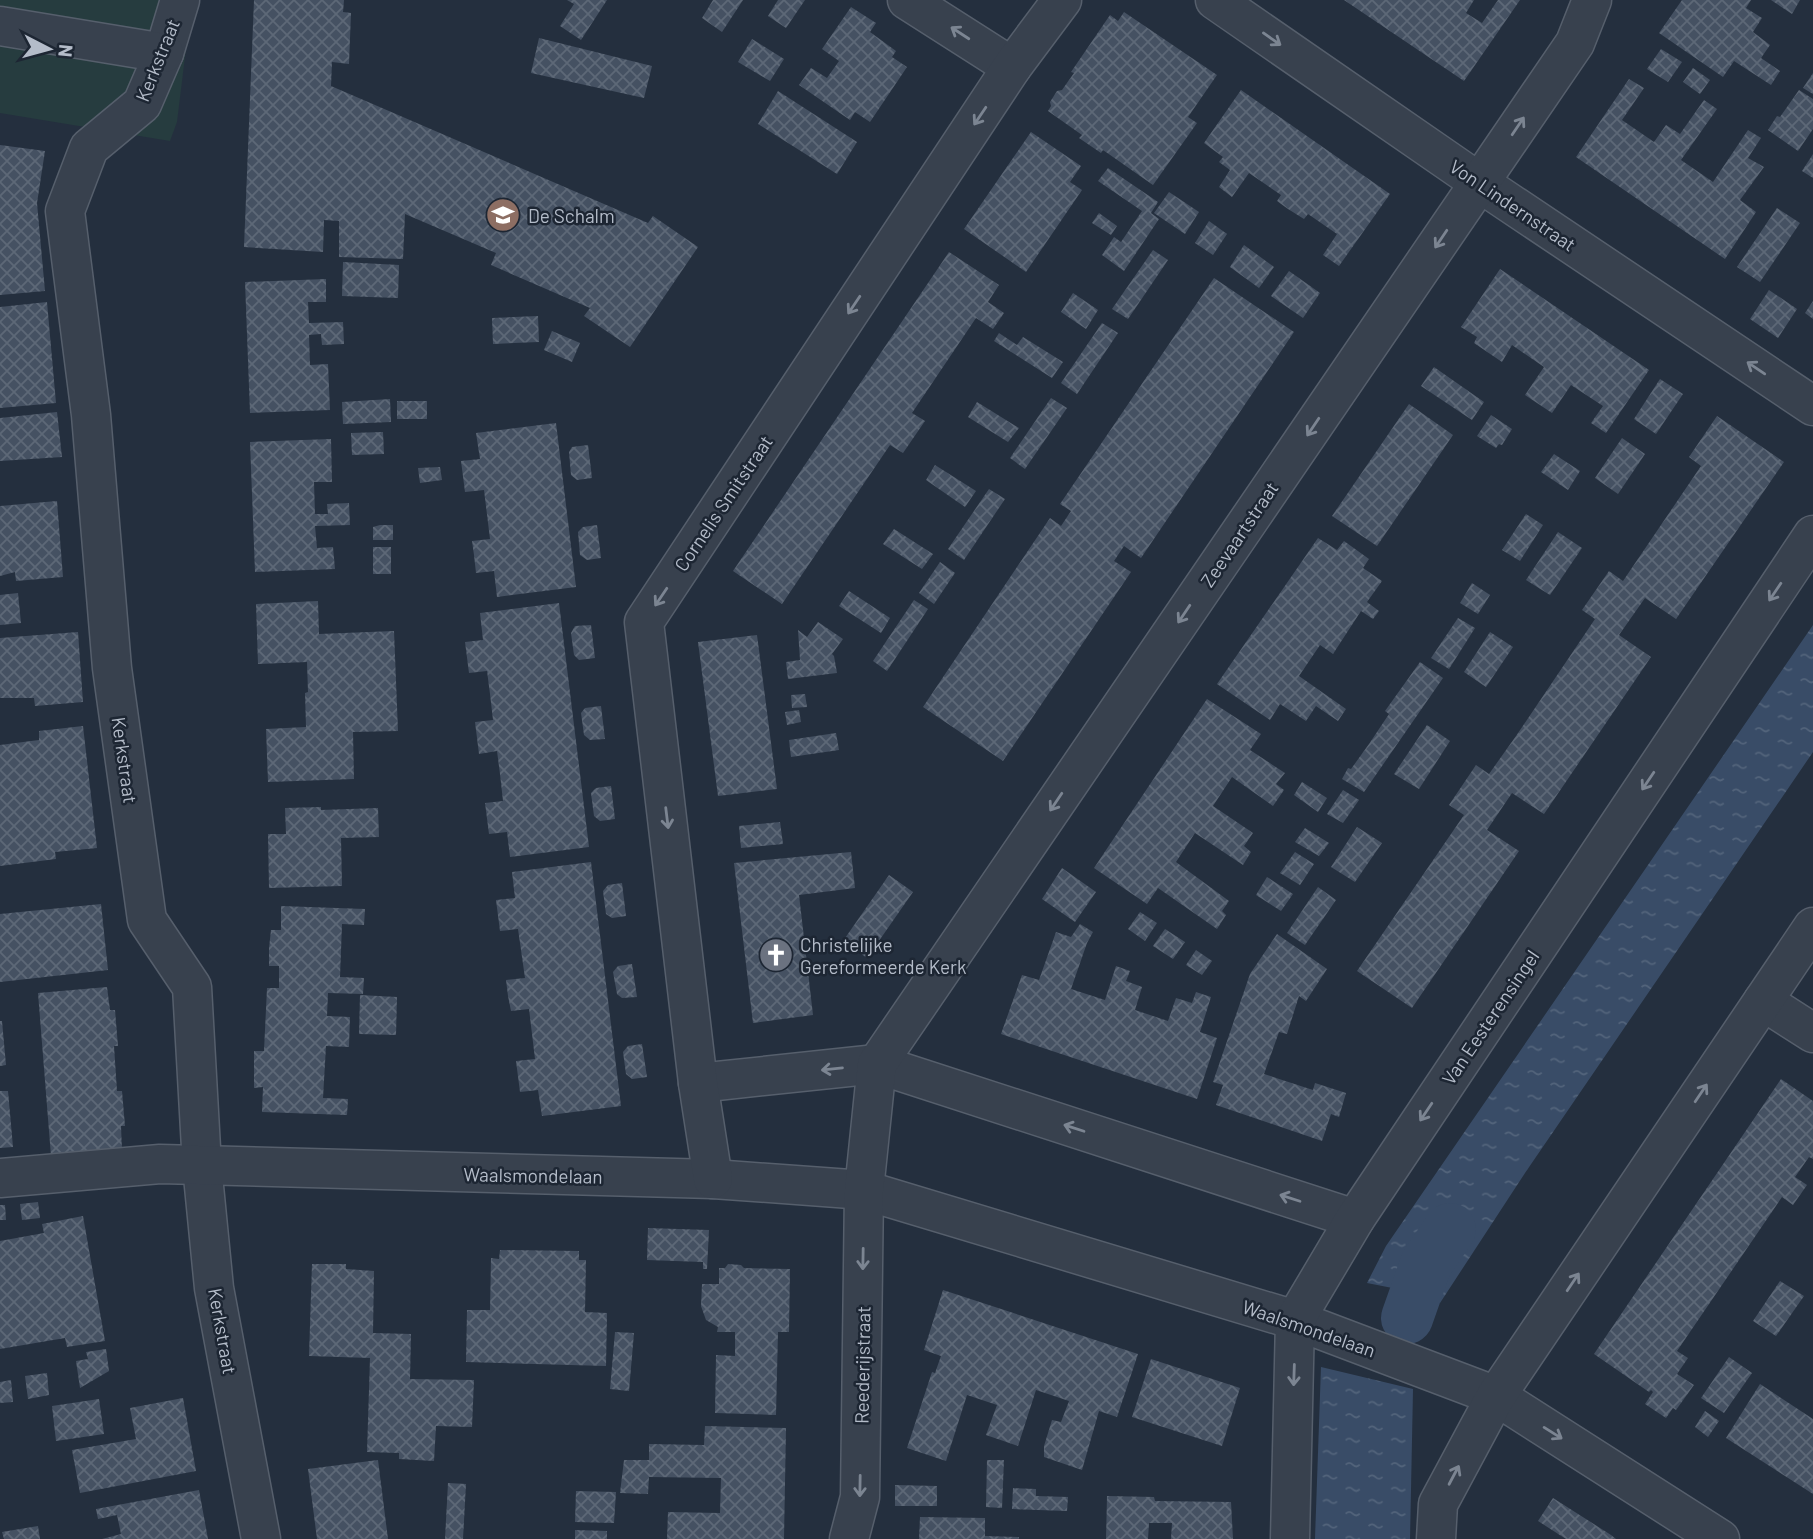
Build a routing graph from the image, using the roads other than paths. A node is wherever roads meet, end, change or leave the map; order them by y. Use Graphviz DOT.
graph roads {
  1 [pos="180,0"];
  2 [pos="907,0"];
  3 [pos="1062,0"];
  4 [pos="1215,0"];
  5 [pos="1592,0"];
  6 [pos="0,26"];
  7 [pos="164,53"];
  8 [pos="1012,67"];
  9 [pos="1480,183"];
  10 [pos="1813,406"];
  11 [pos="1813,535"];
  12 [pos="1813,927"];
  13 [pos="1763,1001"];
  14 [pos="1813,1033"];
  15 [pos="877,1064"];
  16 [pos="698,1083"];
  17 [pos="202,1166"];
  18 [pos="0,1178"];
  19 [pos="713,1179"];
  20 [pos="864,1190"];
  21 [pos="1355,1219"];
  22 [pos="1296,1320"];
  23 [pos="1496,1396"];
  24 [pos="261,1539"];
  25 [pos="849,1539"];
  26 [pos="1290,1539"];
  27 [pos="1436,1539"];
  28 [pos="1720,1539"];
  1 -- 7 [label="street, Kerkstraat"];
  8 -- 2 [label="street, one-way"];
  3 -- 8 [label="street, Cornelis Smitstraat"];
  4 -- 9 [label="street, Von Lindernstraat, one-way"];
  9 -- 5 [label="street, Zeevaartstraat, one-way"];
  6 -- 7 [label="street"];
  7 -- 17 [label="street, Kerkstraat"];
  8 -- 16 [label="street, Cornelis Smitstraat, one-way"];
  10 -- 9 [label="street, Von Lindernstraat, one-way"];
  9 -- 15 [label="street, Zeevaartstraat, one-way"];
  11 -- 21 [label="street, Van Eesterensingel, one-way"];
  12 -- 13 [label="street"];
  13 -- 14 [label="street"];
  23 -- 13 [label="street, one-way"];
  15 -- 16 [label="street, one-way"];
  15 -- 20 [label="street"];
  21 -- 15 [label="street, one-way"];
  16 -- 19 [label="street, Cornelis Smitstraat"];
  17 -- 18 [label="street, Waalsmondelaan"];
  17 -- 19 [label="street, Waalsmondelaan"];
  17 -- 24 [label="street, Kerkstraat"];
  19 -- 20 [label="street, Waalsmondelaan"];
  20 -- 22 [label="street, Waalsmondelaan"];
  20 -- 25 [label="street, Reederijstraat, one-way"];
  21 -- 22 [label="street, Van Eesterensingel"];
  22 -- 23 [label="street, Waalsmondelaan"];
  22 -- 26 [label="street, Van Eesterensingel, one-way"];
  27 -- 23 [label="street, one-way"];
  23 -- 28 [label="street, Waalsmondelaan, one-way"];
}
